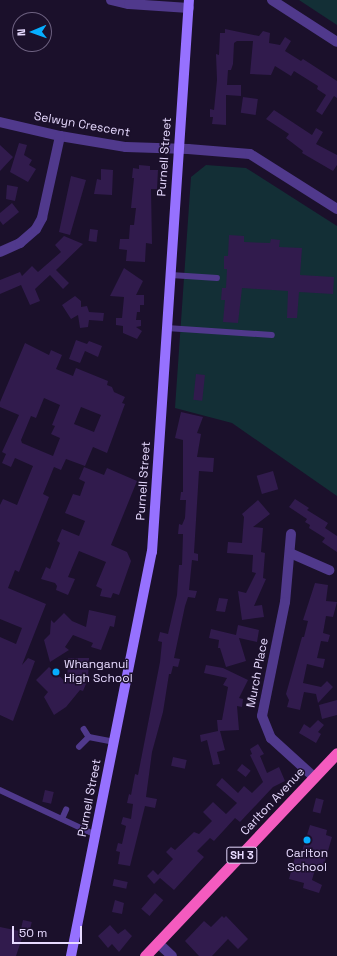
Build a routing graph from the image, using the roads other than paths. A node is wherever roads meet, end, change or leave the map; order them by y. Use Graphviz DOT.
graph roads {
  1 [pos="111,0"];
  2 [pos="272,0"];
  3 [pos="189,4"];
  4 [pos="337,42"];
  5 [pos="0,122"];
  6 [pos="60,136"];
  7 [pos="179,148"];
  8 [pos="337,209"];
  9 [pos="0,252"];
  10 [pos="171,275"];
  11 [pos="217,278"];
  12 [pos="167,328"];
  13 [pos="272,335"];
  14 [pos="291,534"];
  15 [pos="290,553"];
  16 [pos="329,570"];
  17 [pos="84,729"];
  18 [pos="89,737"];
  19 [pos="115,742"];
  20 [pos="79,747"];
  21 [pos="337,753"];
  22 [pos="314,777"];
  23 [pos="0,790"];
  24 [pos="66,810"];
  25 [pos="62,819"];
  26 [pos="96,835"];
  27 [pos="158,943"];
  28 [pos="71,956"];
  29 [pos="145,956"];
  30 [pos="172,956"];
  1 -- 3 [label="street"];
  2 -- 4 [label="street"];
  3 -- 7 [label="main road, Purnell Street"];
  5 -- 6 [label="street, Selwyn Crescent"];
  6 -- 7 [label="street, Selwyn Crescent"];
  6 -- 9 [label="street"];
  7 -- 8 [label="street, Selwyn Crescent"];
  7 -- 10 [label="main road, Purnell Street"];
  10 -- 11 [label="lane"];
  10 -- 12 [label="main road, Purnell Street"];
  12 -- 13 [label="lane"];
  12 -- 19 [label="main road, Purnell Street"];
  14 -- 15 [label="street, Murch Place"];
  15 -- 16 [label="street"];
  15 -- 22 [label="street, Murch Place"];
  17 -- 18 [label="lane"];
  18 -- 19 [label="lane"];
  18 -- 20 [label="lane"];
  19 -- 26 [label="main road, Purnell Street"];
  21 -- 22 [label="highway, Carlton Avenue / SH 3"];
  22 -- 27 [label="highway, Carlton Avenue / SH 3"];
  23 -- 25 [label="lane"];
  24 -- 25 [label="lane"];
  25 -- 26 [label="lane"];
  26 -- 28 [label="main road, Purnell Street"];
  27 -- 29 [label="highway, Carlton Avenue / SH 3"];
  27 -- 30 [label="street"];
}
